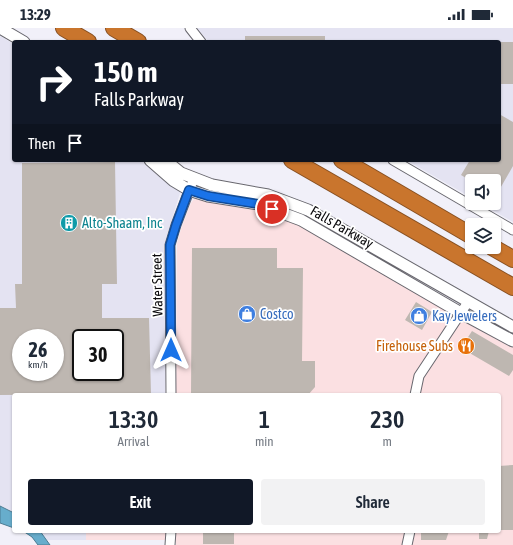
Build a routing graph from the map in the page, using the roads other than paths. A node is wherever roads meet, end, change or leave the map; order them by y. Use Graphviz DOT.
graph roads {
  1 [pos="0,28"];
  2 [pos="64,28"];
  3 [pos="114,28"];
  4 [pos="190,28"];
  5 [pos="21,40"];
  6 [pos="85,40"];
  7 [pos="135,40"];
  8 [pos="199,40"];
  9 [pos="152,162"];
  10 [pos="167,162"];
  11 [pos="295,162"];
  12 [pos="345,162"];
  13 [pos="397,162"];
  14 [pos="194,178"];
  15 [pos="189,190"];
  16 [pos="511,225"];
  17 [pos="465,232"];
  18 [pos="501,252"];
  19 [pos="513,259"];
  20 [pos="513,287"];
  21 [pos="468,302"];
  22 [pos="461,314"];
  23 [pos="513,327"];
  24 [pos="513,342"];
  25 [pos="171,393"];
  26 [pos="415,393"];
  27 [pos="170,533"];
  28 [pos="410,533"];
  29 [pos="170,545"];
  30 [pos="407,545"];
  1 -- 5 [label="street"];
  2 -- 6 [label="highway"];
  3 -- 7 [label="highway"];
  4 -- 8 [label="street"];
  9 -- 15 [label="street, Falls Parkway"];
  10 -- 14 [label="street, Falls Parkway"];
  11 -- 20 [label="highway"];
  12 -- 17 [label="highway"];
  13 -- 16 [label="street"];
  14 -- 15 [label="street, Water Street"];
  14 -- 21 [label="street, Falls Parkway"];
  15 -- 22 [label="street, Falls Parkway"];
  15 -- 25 [label="street, Water Street"];
  18 -- 19 [label="highway"];
  21 -- 22 [label="street"];
  21 -- 23 [label="street, Falls Parkway"];
  22 -- 24 [label="street, Falls Parkway"];
  22 -- 26 [label="street"];
  27 -- 29 [label="street"];
  28 -- 30 [label="street"];
}
